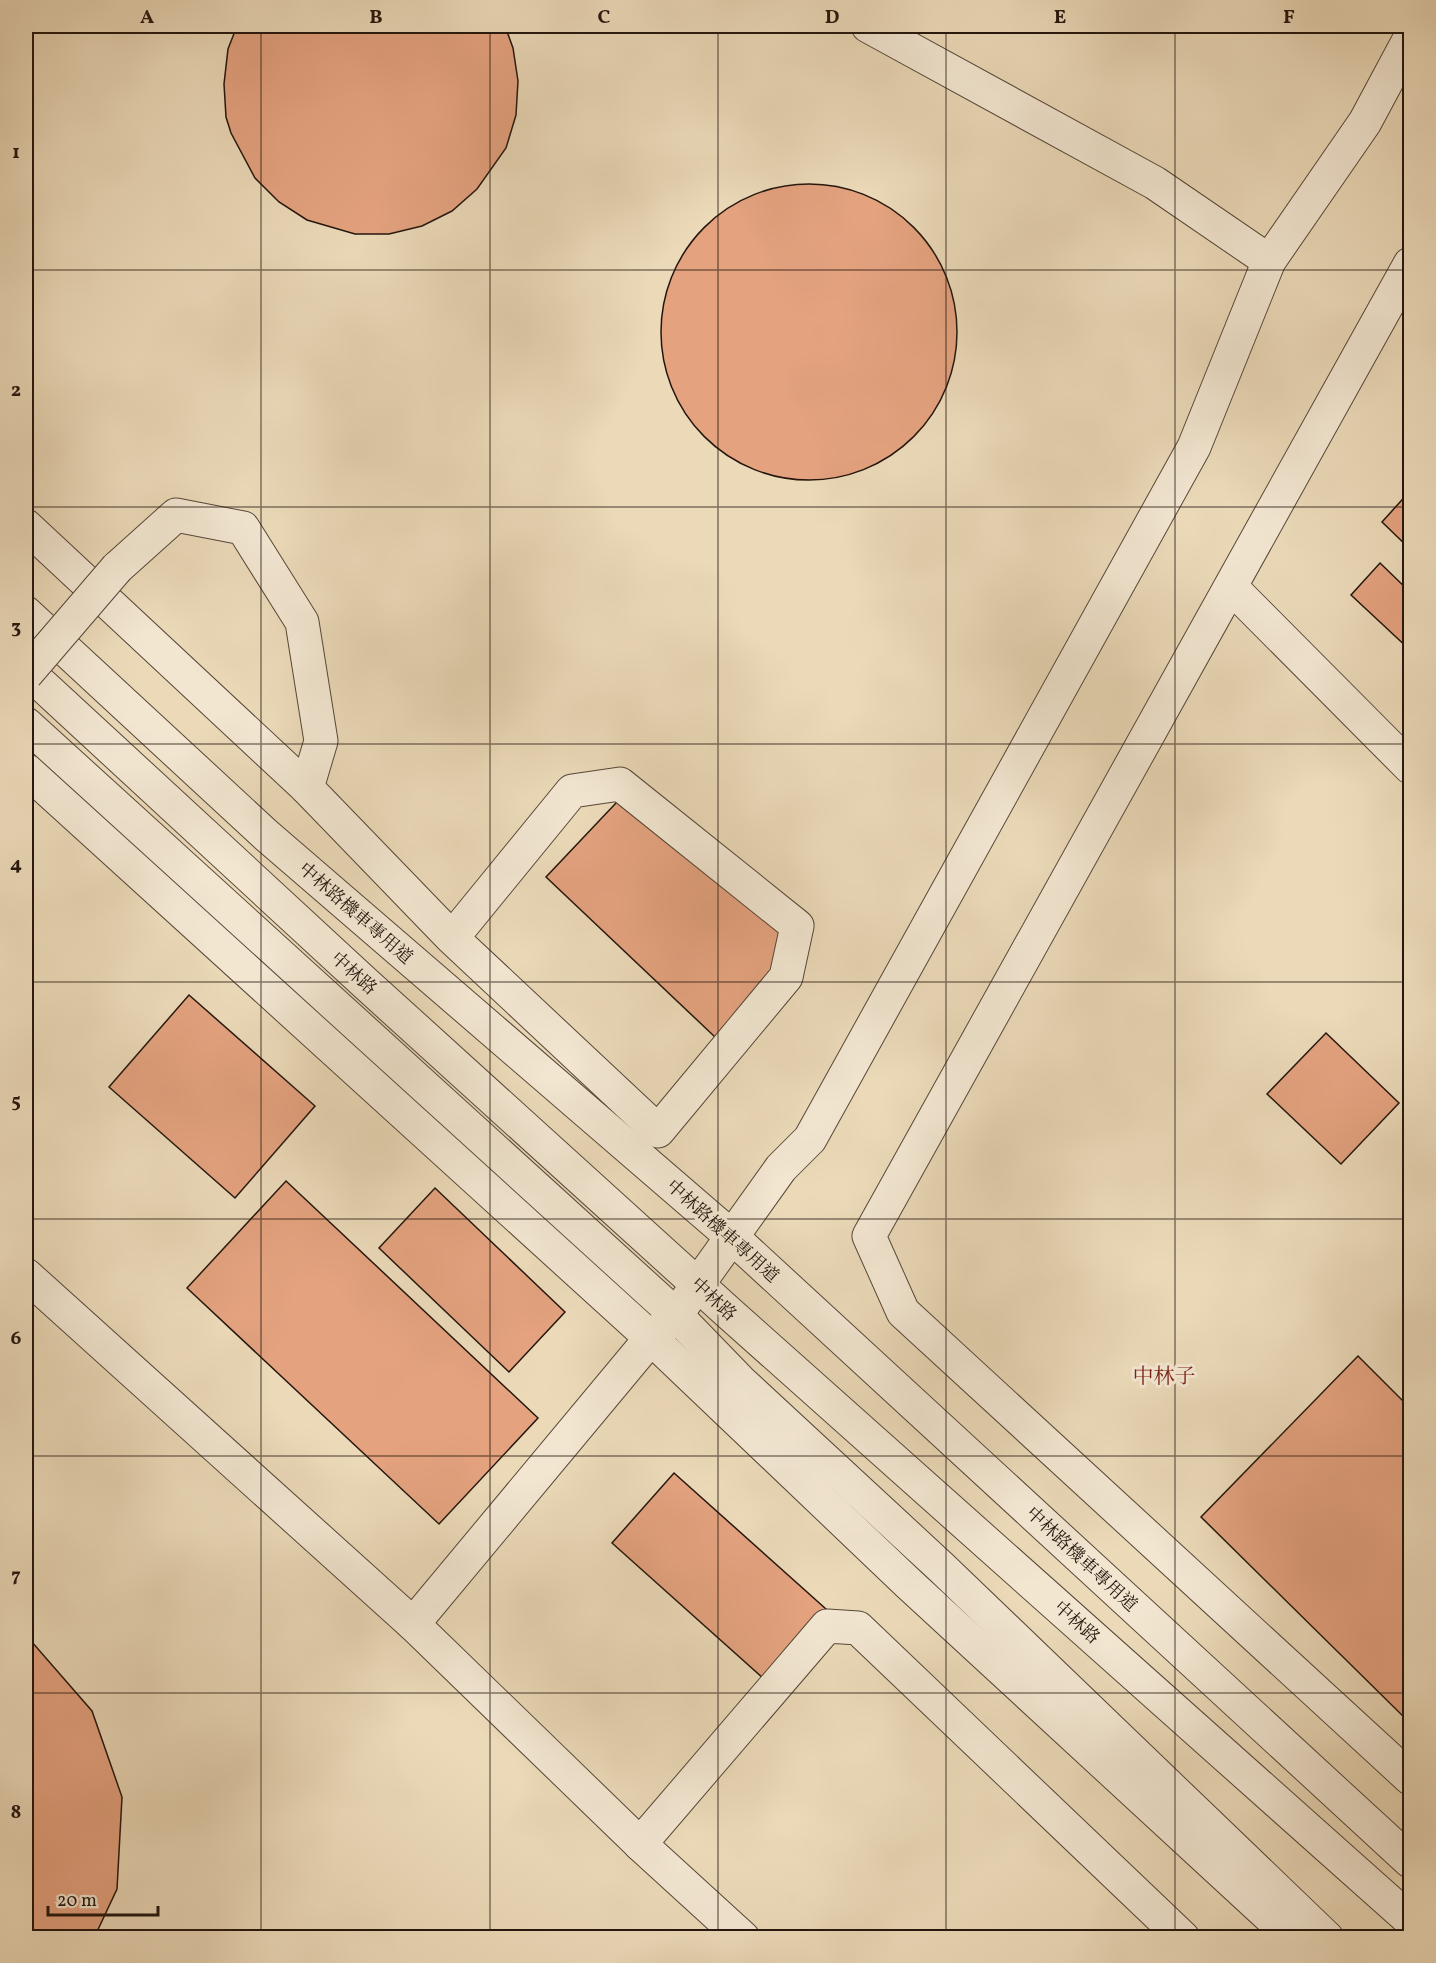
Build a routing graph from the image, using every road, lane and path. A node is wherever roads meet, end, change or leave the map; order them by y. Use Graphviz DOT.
graph roads {
  1 [pos="868,26"];
  2 [pos="1410,38"];
  3 [pos="1269,261"];
  4 [pos="1410,264"];
  5 [pos="26,526"];
  6 [pos="1231,587"];
  7 [pos="26,613"];
  8 [pos="26,670"];
  9 [pos="26,674"];
  10 [pos="26,724"];
  11 [pos="1410,767"];
  12 [pos="26,770"];
  13 [pos="307,788"];
  14 [pos="452,938"];
  15 [pos="731,1236"];
  16 [pos="26,1275"];
  17 [pos="698,1283"];
  18 [pos="676,1315"];
  19 [pos="651,1338"];
  20 [pos="413,1624"];
  21 [pos="1410,1778"];
  22 [pos="640,1844"];
  23 [pos="1410,1861"];
  24 [pos="1410,1920"];
  25 [pos="743,1938"];
  26 [pos="1183,1938"];
  27 [pos="1293,1938"];
  28 [pos="1327,1938"];
  1 -- 3 [label="street"];
  2 -- 3 [label="street"];
  3 -- 15 [label="street"];
  4 -- 6 [label="street"];
  5 -- 13 [label="street"];
  6 -- 11 [label="street"];
  6 -- 21 [label="street"];
  7 -- 15 [label="street, 中林路機車專用道"];
  8 -- 17 [label="street, 中林路"];
  9 -- 13 [label="street, bridge"];
  10 -- 18 [label="street"];
  12 -- 19 [label="street"];
  13 -- 14 [label="street"];
  14 -- 14 [label="street"];
  15 -- 17 [label="street"];
  15 -- 23 [label="street, 中林路機車專用道"];
  16 -- 20 [label="street"];
  17 -- 18 [label="street"];
  17 -- 24 [label="street, 中林路"];
  18 -- 19 [label="street"];
  18 -- 28 [label="street"];
  19 -- 20 [label="street"];
  19 -- 27 [label="street"];
  20 -- 22 [label="street"];
  22 -- 25 [label="street"];
  22 -- 26 [label="street"];
}
